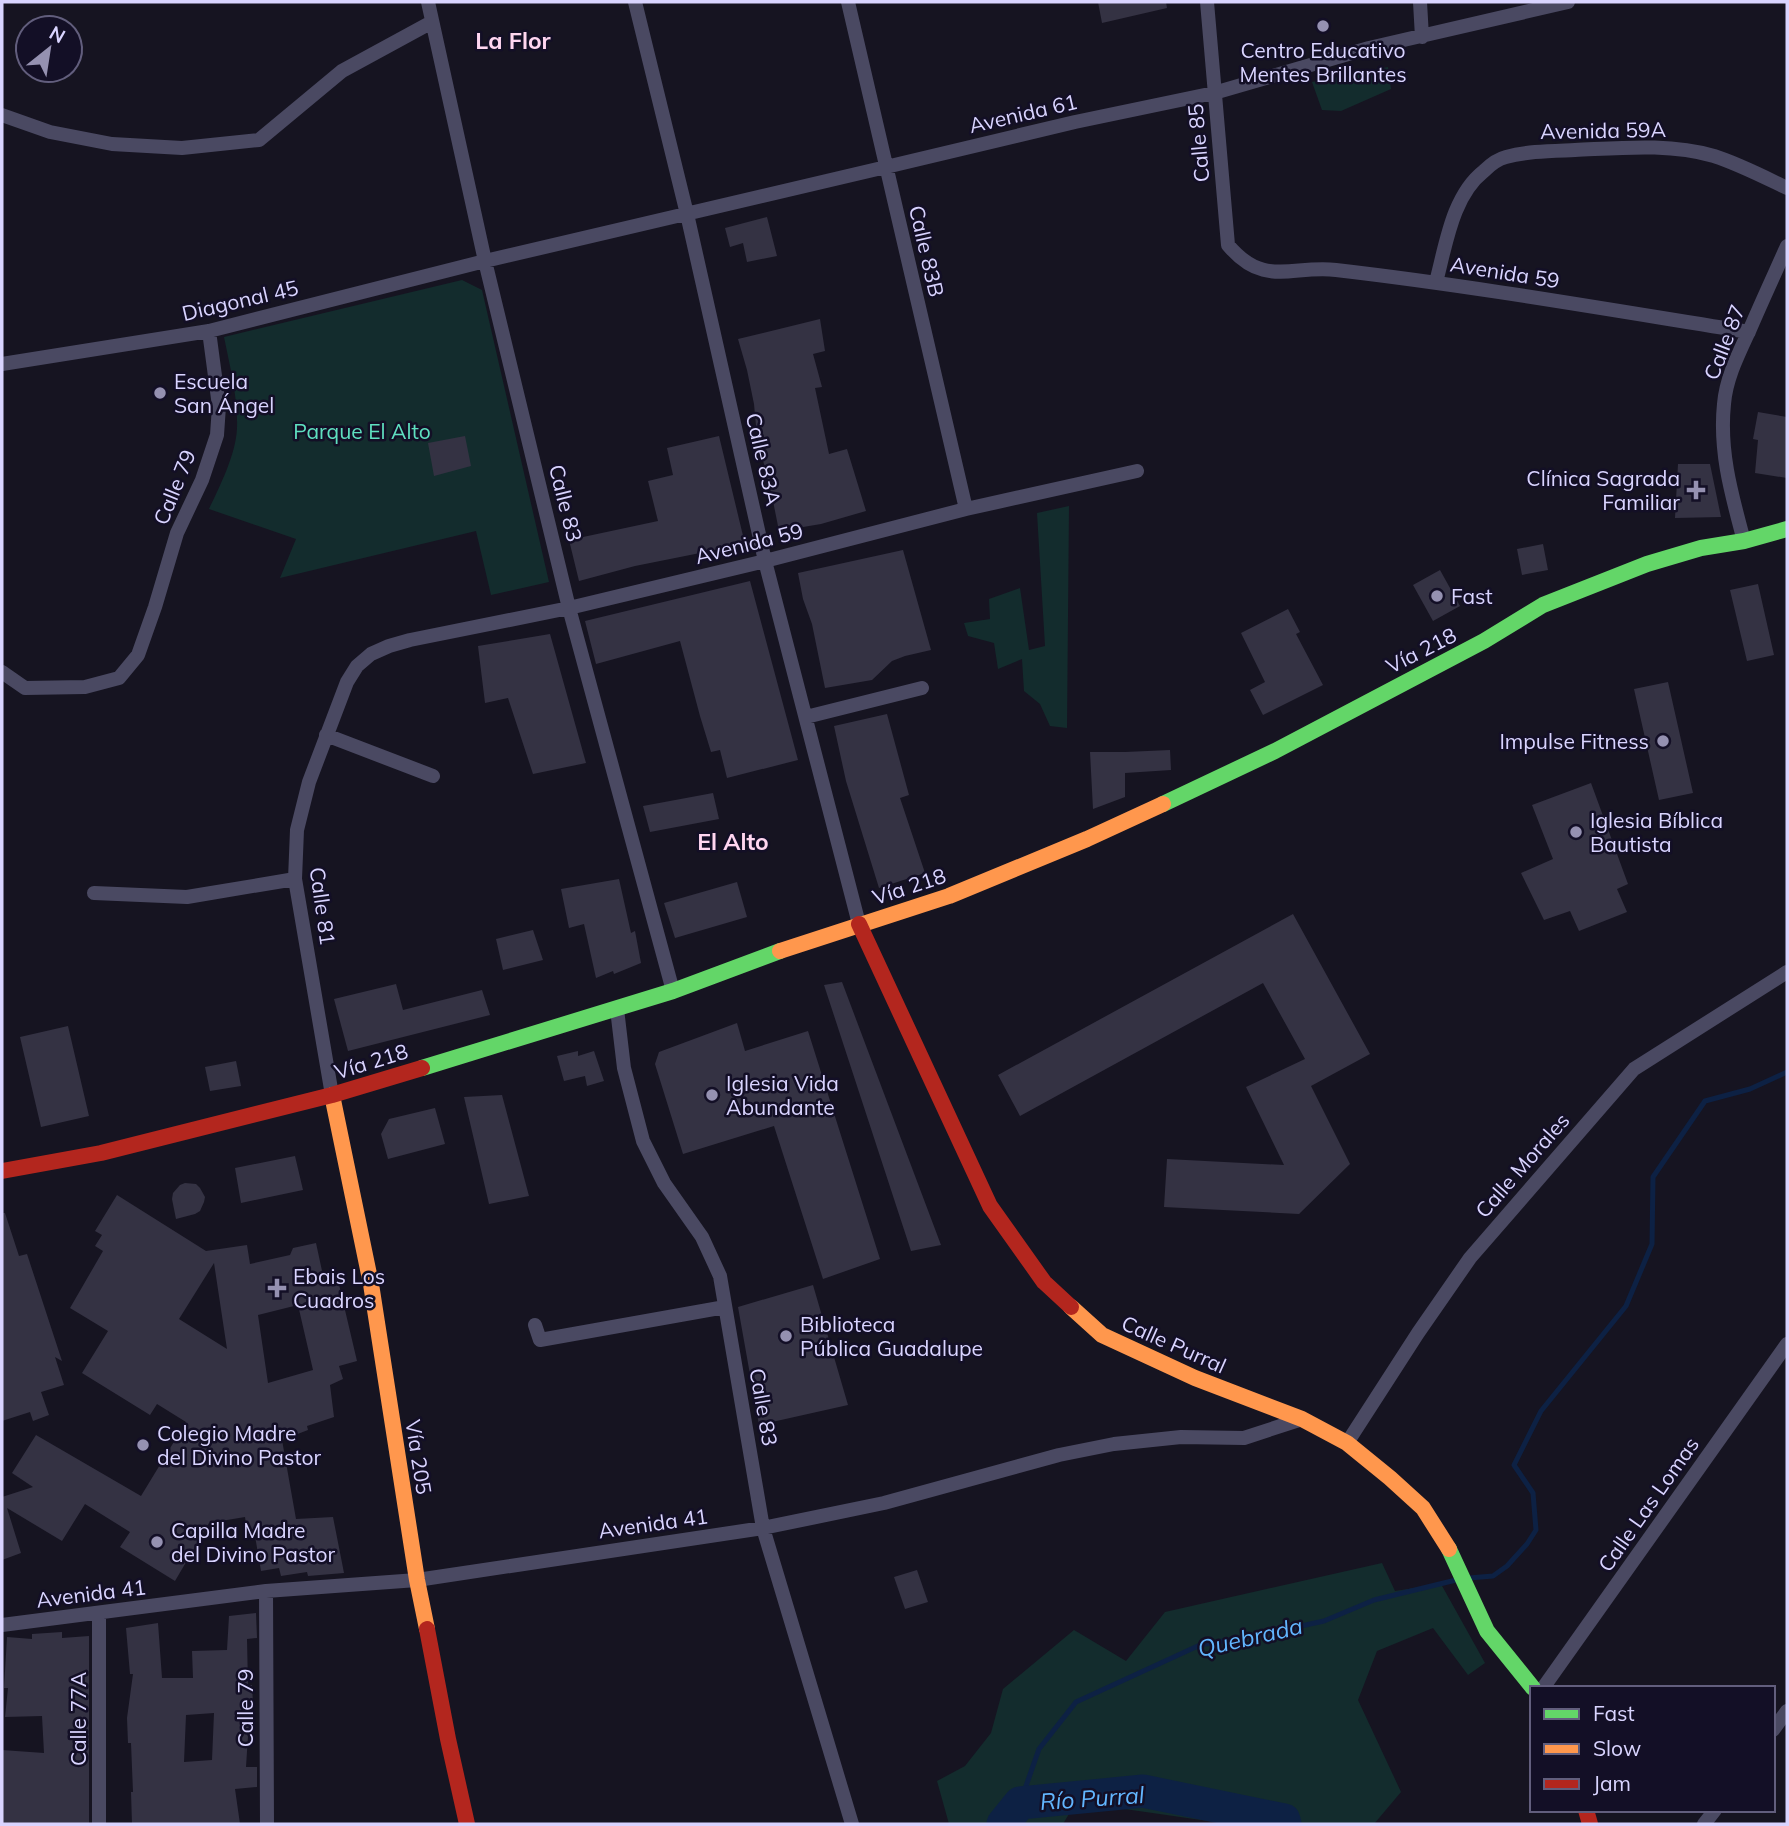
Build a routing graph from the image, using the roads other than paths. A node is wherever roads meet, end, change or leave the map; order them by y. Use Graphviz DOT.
graph roads {
  1 [pos="428,2"];
  2 [pos="635,2"];
  3 [pos="848,2"];
  4 [pos="1207,2"];
  5 [pos="1420,2"];
  6 [pos="1568,2"];
  7 [pos="432,22"];
  8 [pos="1422,37"];
  9 [pos="1214,93"];
  10 [pos="2,115"];
  11 [pos="886,167"];
  12 [pos="1787,188"];
  13 [pos="687,214"];
  14 [pos="1787,246"];
  15 [pos="485,261"];
  16 [pos="1254,267"];
  17 [pos="1436,282"];
  18 [pos="209,331"];
  19 [pos="1749,332"];
  20 [pos="2,364"];
  21 [pos="1137,471"];
  22 [pos="966,509"];
  23 [pos="1787,529"];
  24 [pos="1744,541"];
  25 [pos="765,561"];
  26 [pos="569,608"];
  27 [pos="371,654"];
  28 [pos="2,672"];
  29 [pos="922,688"];
  30 [pos="806,717"];
  31 [pos="326,735"];
  32 [pos="433,776"];
  33 [pos="295,878"];
  34 [pos="94,893"];
  35 [pos="859,924"];
  36 [pos="1787,972"];
  37 [pos="673,991"];
  38 [pos="617,1009"];
  39 [pos="332,1095"];
  40 [pos="2,1171"];
  41 [pos="725,1307"];
  42 [pos="535,1325"];
  43 [pos="1787,1345"];
  44 [pos="1302,1419"];
  45 [pos="1347,1443"];
  46 [pos="763,1528"];
  47 [pos="417,1580"];
  48 [pos="266,1591"];
  49 [pos="99,1613"];
  50 [pos="2,1625"];
  51 [pos="1531,1686"];
  52 [pos="1544,1686"];
  53 [pos="1787,1711"];
  54 [pos="1775,1727"];
  55 [pos="99,1824"];
  56 [pos="267,1824"];
  57 [pos="467,1824"];
  58 [pos="852,1824"];
  1 -- 7 [label="street"];
  2 -- 13 [label="street, Calle 83A"];
  3 -- 11 [label="street, Calle 83B"];
  4 -- 9 [label="street, Calle 85"];
  5 -- 8 [label="street"];
  6 -- 8 [label="street, Avenida 61"];
  7 -- 10 [label="street"];
  7 -- 15 [label="street, Calle 83"];
  8 -- 9 [label="street, Avenida 61"];
  9 -- 11 [label="street, Avenida 61"];
  9 -- 16 [label="street, Calle 85"];
  11 -- 13 [label="street, Avenida 61"];
  11 -- 22 [label="street, Calle 83B"];
  12 -- 17 [label="street, Avenida 59A"];
  13 -- 15 [label="street, Avenida 61"];
  13 -- 25 [label="street, Calle 83A"];
  14 -- 19 [label="street, Calle 87"];
  15 -- 18 [label="street, Diagonal 45"];
  15 -- 26 [label="street, Calle 83"];
  16 -- 17 [label="street, Avenida 59"];
  17 -- 19 [label="street, Avenida 59"];
  18 -- 20 [label="street, Diagonal 45"];
  18 -- 28 [label="street, Calle 79"];
  19 -- 24 [label="street, Calle 87"];
  21 -- 22 [label="street, Avenida 59"];
  22 -- 25 [label="street, Avenida 59"];
  23 -- 24 [label="main road, Vía 218"];
  24 -- 35 [label="main road, Vía 218"];
  25 -- 26 [label="street, Avenida 59"];
  25 -- 30 [label="street, Calle 83A"];
  26 -- 27 [label="street, Avenida 59"];
  26 -- 37 [label="street, Calle 83"];
  27 -- 31 [label="street, Calle 81"];
  29 -- 30 [label="street"];
  30 -- 35 [label="street, Calle 83A"];
  31 -- 32 [label="street"];
  31 -- 33 [label="street, Calle 81"];
  33 -- 34 [label="street"];
  33 -- 39 [label="street, Calle 81"];
  35 -- 37 [label="main road, Vía 218"];
  35 -- 44 [label="main road, Calle Purral"];
  36 -- 45 [label="street, Calle Morales"];
  37 -- 38 [label="main road, Vía 218"];
  38 -- 39 [label="main road, Vía 218"];
  38 -- 41 [label="street, Calle 83"];
  39 -- 40 [label="main road, Vía 218"];
  39 -- 47 [label="main road, Vía 205"];
  41 -- 42 [label="street"];
  41 -- 46 [label="street, Calle 83"];
  43 -- 52 [label="street, Calle Las Lomas"];
  44 -- 45 [label="main road, Calle Purral"];
  44 -- 46 [label="street, Avenida 41"];
  45 -- 51 [label="main road, Calle Purral"];
  46 -- 47 [label="street, Avenida 41"];
  46 -- 58 [label="street, Calle 83"];
  47 -- 48 [label="street, Avenida 41"];
  47 -- 57 [label="main road, Vía 205"];
  48 -- 49 [label="street, Avenida 41"];
  48 -- 56 [label="street, Calle 79"];
  49 -- 50 [label="street, Avenida 41"];
  49 -- 55 [label="street, Calle 77A"];
  53 -- 54 [label="street"];
}
